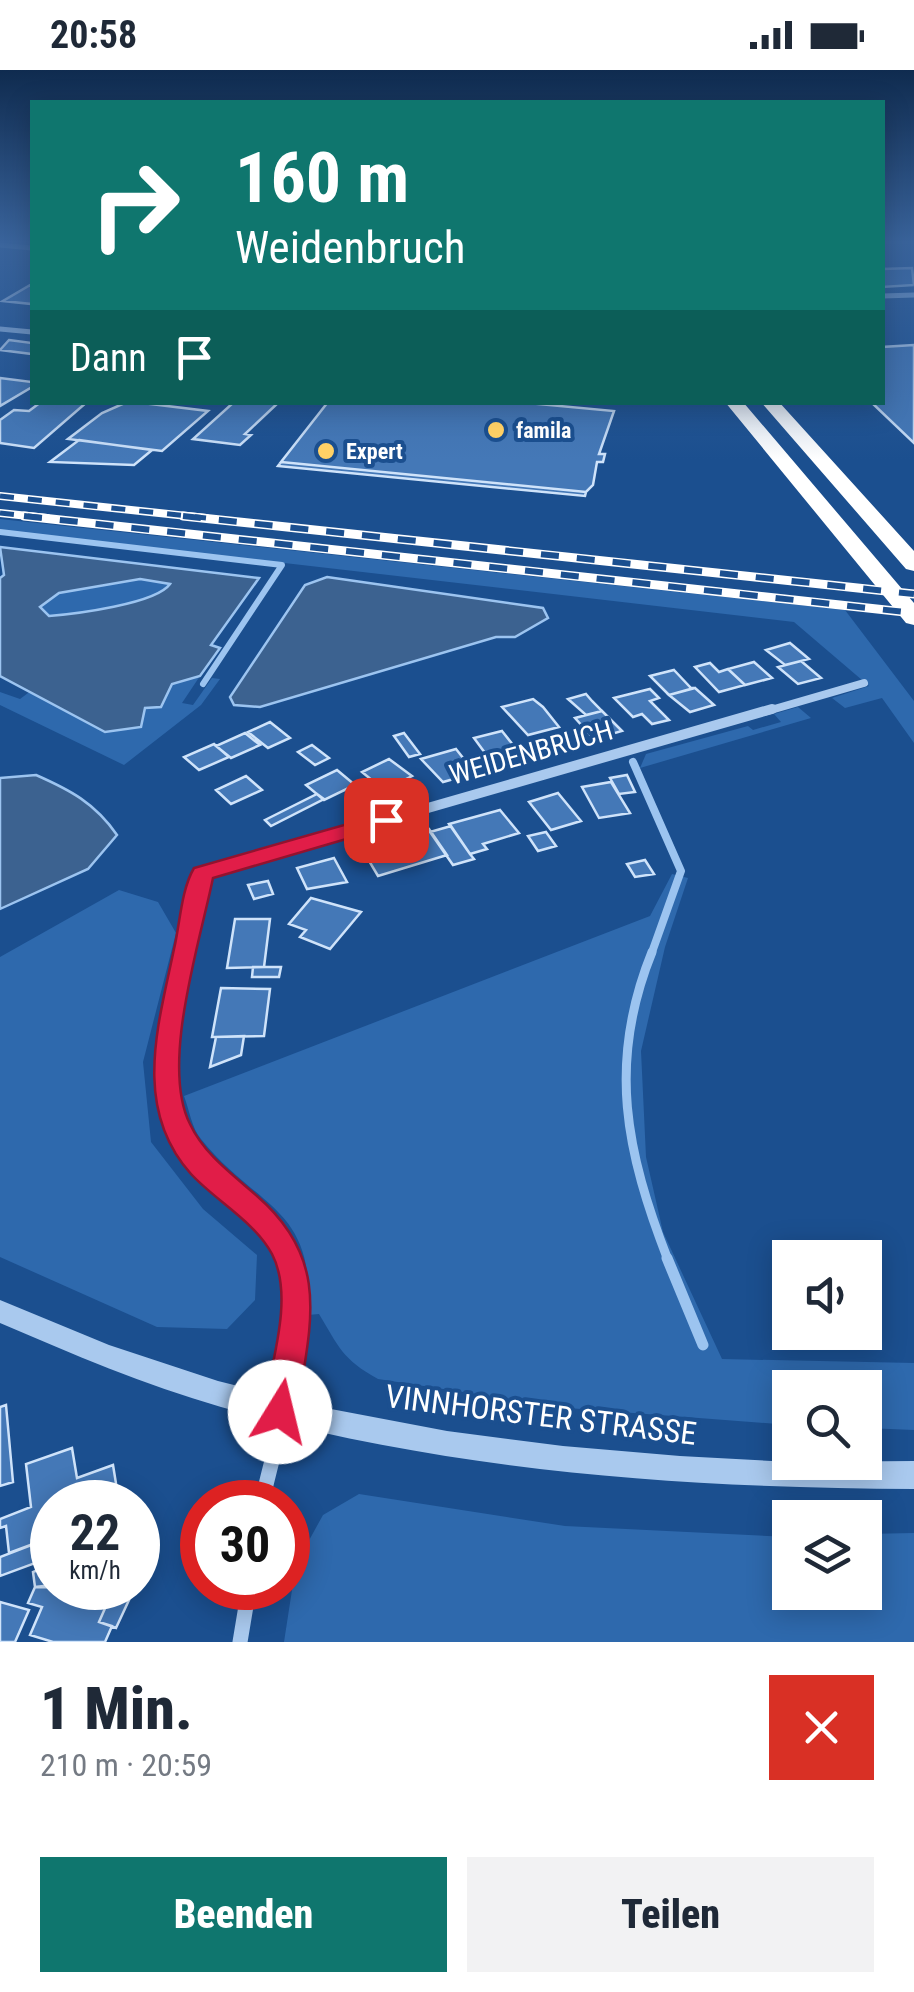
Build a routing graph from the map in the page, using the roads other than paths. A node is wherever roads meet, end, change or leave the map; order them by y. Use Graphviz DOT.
graph roads {
  1 [pos="0,329"];
  2 [pos="30,332"];
  3 [pos="736,405"];
  4 [pos="773,405"];
  5 [pos="914,564"];
  6 [pos="914,618"];
  7 [pos="864,682"];
  8 [pos="0,1311"];
  9 [pos="280,1412"];
  10 [pos="914,1475"];
  11 [pos="266,1480"];
  12 [pos="245,1610"];
  13 [pos="240,1642"];
  1 -- 2 [label="street"];
  3 -- 6 [label="highway"];
  4 -- 5 [label="highway"];
  7 -- 9 [label="street, WEIDENBRUCH"];
  8 -- 9 [label="street, VINNHORSTER STRASSE"];
  9 -- 10 [label="street, VINNHORSTER STRASSE"];
  9 -- 11 [label="street"];
  12 -- 13 [label="street"];
}
